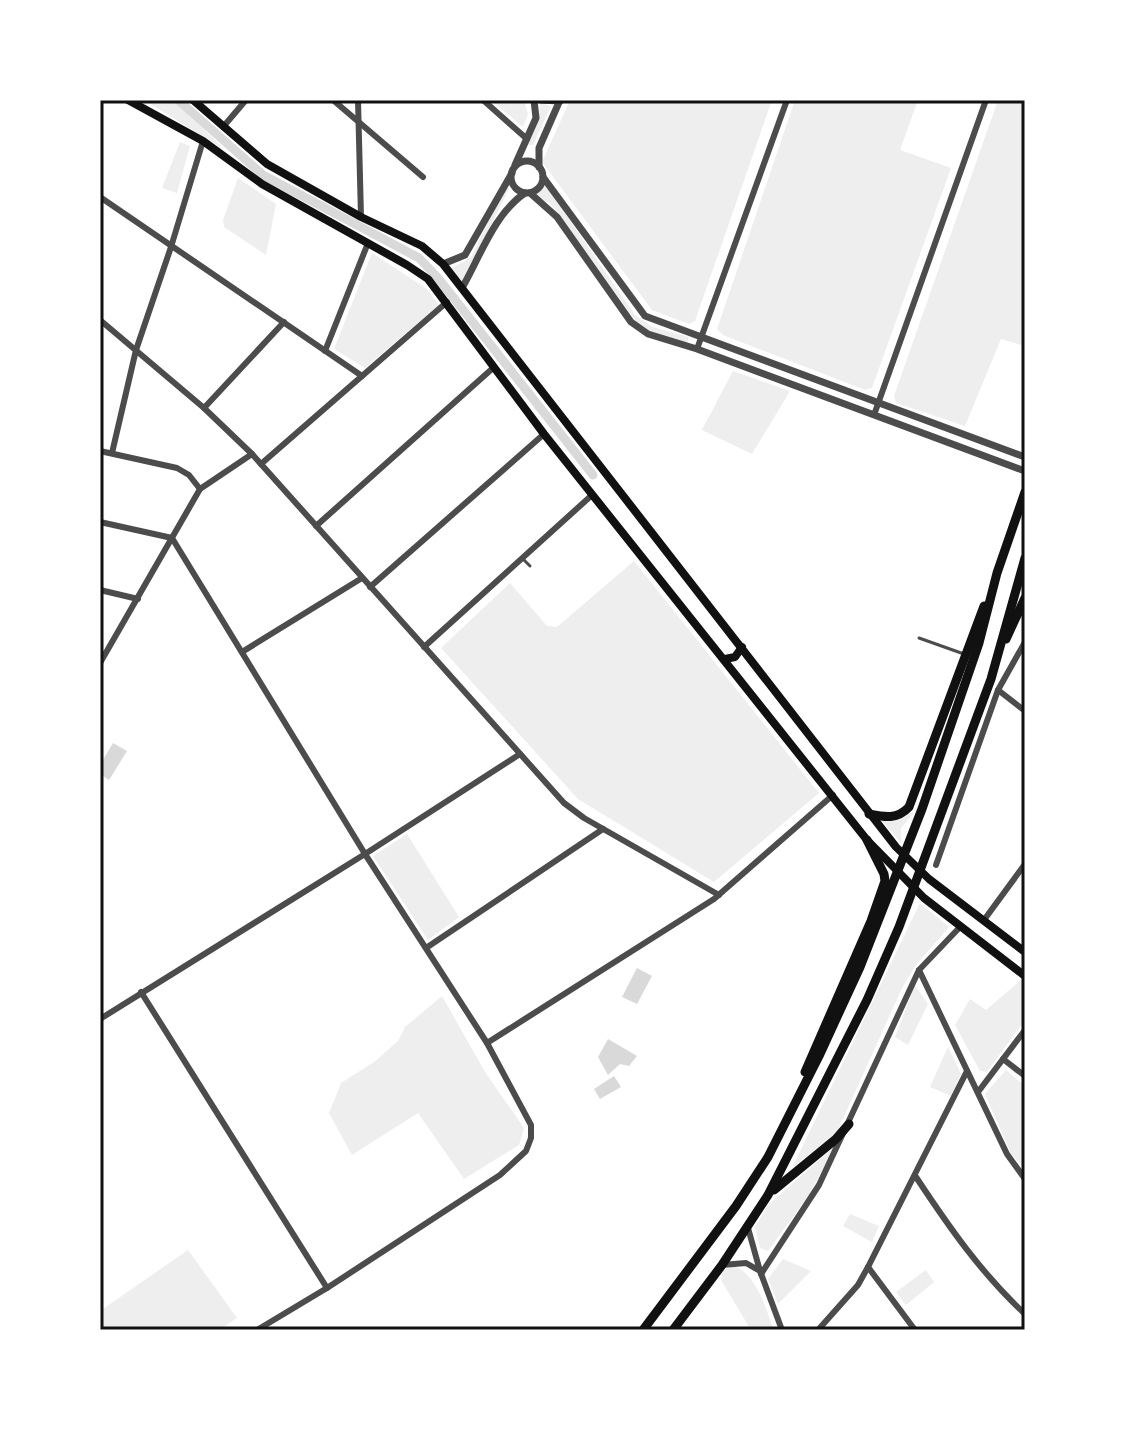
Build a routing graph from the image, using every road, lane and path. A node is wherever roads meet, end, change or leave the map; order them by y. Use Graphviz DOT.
graph roads {
  1 [pos="128,100"];
  2 [pos="193,100"];
  3 [pos="246,100"];
  4 [pos="333,100"];
  5 [pos="358,100"];
  6 [pos="483,100"];
  7 [pos="537,100"];
  8 [pos="560,100"];
  9 [pos="787,100"];
  10 [pos="986,100"];
  11 [pos="359,123"];
  12 [pos="223,127"];
  13 [pos="527,139"];
  14 [pos="203,141"];
  15 [pos="539,167"];
  16 [pos="513,170"];
  17 [pos="423,177"];
  18 [pos="543,177"];
  19 [pos="528,193"];
  20 [pos="100,197"];
  21 [pos="361,217"];
  22 [pos="368,243"];
  23 [pos="171,247"];
  24 [pos="443,264"];
  25 [pos="462,288"];
  26 [pos="447,302"];
  27 [pos="100,320"];
  28 [pos="284,322"];
  29 [pos="701,338"];
  30 [pos="697,349"];
  31 [pos="136,350"];
  32 [pos="325,351"];
  33 [pos="493,368"];
  34 [pos="362,376"];
  35 [pos="878,403"];
  36 [pos="204,408"];
  37 [pos="874,415"];
  38 [pos="544,434"];
  39 [pos="100,451"];
  40 [pos="112,453"];
  41 [pos="252,454"];
  42 [pos="1025,457"];
  43 [pos="261,464"];
  44 [pos="1025,471"];
  45 [pos="200,489"];
  46 [pos="1025,492"];
  47 [pos="592,495"];
  48 [pos="100,522"];
  49 [pos="316,526"];
  50 [pos="172,538"];
  51 [pos="1025,558"];
  52 [pos="523,559"];
  53 [pos="530,566"];
  54 [pos="997,573"];
  55 [pos="362,578"];
  56 [pos="370,587"];
  57 [pos="100,590"];
  58 [pos="1025,598"];
  59 [pos="138,599"];
  60 [pos="919,638"];
  61 [pos="1025,642"];
  62 [pos="424,647"];
  63 [pos="742,647"];
  64 [pos="242,652"];
  65 [pos="102,655"];
  66 [pos="966,655"];
  67 [pos="998,657"];
  68 [pos="725,659"];
  69 [pos="100,663"];
  70 [pos="998,690"];
  71 [pos="1025,711"];
  72 [pos="814,742"];
  73 [pos="801,753"];
  74 [pos="520,754"];
  75 [pos="833,795"];
  76 [pos="869,814"];
  77 [pos="603,829"];
  78 [pos="867,840"];
  79 [pos="365,854"];
  80 [pos="1025,864"];
  81 [pos="936,865"];
  82 [pos="719,895"];
  83 [pos="984,920"];
  84 [pos="960,927"];
  85 [pos="426,948"];
  86 [pos="1025,952"];
  87 [pos="919,970"];
  88 [pos="1025,976"];
  89 [pos="141,992"];
  90 [pos="100,1019"];
  91 [pos="1025,1030"];
  92 [pos="487,1043"];
  93 [pos="1003,1059"];
  94 [pos="967,1071"];
  95 [pos="1025,1076"];
  96 [pos="978,1092"];
  97 [pos="791,1115"];
  98 [pos="849,1124"];
  99 [pos="916,1177"];
  100 [pos="1025,1179"];
  101 [pos="768,1195"];
  102 [pos="747,1226"];
  103 [pos="722,1265"];
  104 [pos="868,1267"];
  105 [pos="761,1272"];
  106 [pos="327,1288"];
  107 [pos="1025,1314"];
  108 [pos="257,1330"];
  109 [pos="643,1330"];
  110 [pos="673,1330"];
  111 [pos="782,1330"];
  112 [pos="818,1330"];
  113 [pos="915,1330"];
  1 -- 14 [label="main road"];
  2 -- 12 [label="main road"];
  3 -- 12 [label="street"];
  4 -- 11 [label="street"];
  5 -- 11 [label="street"];
  6 -- 13 [label="street"];
  7 -- 8 [label="street"];
  7 -- 13 [label="street"];
  8 -- 15 [label="street"];
  9 -- 29 [label="street"];
  10 -- 35 [label="street"];
  11 -- 17 [label="street"];
  11 -- 21 [label="street"];
  12 -- 21 [label="main road"];
  13 -- 16 [label="street"];
  14 -- 22 [label="main road"];
  14 -- 23 [label="street"];
  15 -- 16 [label="street"];
  15 -- 18 [label="street"];
  16 -- 19 [label="street"];
  16 -- 24 [label="street"];
  18 -- 19 [label="street"];
  18 -- 29 [label="street"];
  19 -- 25 [label="street"];
  19 -- 30 [label="street"];
  20 -- 23 [label="street"];
  21 -- 24 [label="main road"];
  22 -- 26 [label="main road"];
  22 -- 32 [label="street"];
  23 -- 28 [label="street"];
  23 -- 31 [label="street"];
  24 -- 25 [label="main road"];
  25 -- 63 [label="main road"];
  26 -- 33 [label="main road"];
  26 -- 34 [label="street"];
  27 -- 31 [label="street"];
  28 -- 32 [label="street"];
  28 -- 36 [label="street"];
  29 -- 30 [label="street"];
  29 -- 35 [label="street"];
  30 -- 37 [label="street"];
  31 -- 36 [label="street"];
  31 -- 40 [label="street"];
  32 -- 34 [label="street"];
  33 -- 38 [label="main road"];
  33 -- 49 [label="street"];
  34 -- 43 [label="street"];
  35 -- 37 [label="street"];
  35 -- 42 [label="street"];
  36 -- 41 [label="street"];
  37 -- 44 [label="street"];
  38 -- 47 [label="main road"];
  38 -- 56 [label="street"];
  39 -- 40 [label="street"];
  40 -- 45 [label="street"];
  41 -- 43 [label="street"];
  41 -- 45 [label="street"];
  43 -- 49 [label="street"];
  45 -- 50 [label="street"];
  46 -- 54 [label="main road"];
  47 -- 52 [label="street"];
  47 -- 68 [label="main road"];
  48 -- 50 [label="street"];
  49 -- 55 [label="street"];
  50 -- 59 [label="street"];
  50 -- 64 [label="street"];
  51 -- 67 [label="main road"];
  52 -- 53 [label="lane"];
  52 -- 62 [label="street"];
  54 -- 66 [label="main road"];
  54 -- 97 [label="main road"];
  55 -- 56 [label="street"];
  55 -- 64 [label="street"];
  56 -- 62 [label="street"];
  57 -- 59 [label="street"];
  58 -- 67 [label="main road"];
  59 -- 65 [label="street"];
  60 -- 66 [label="lane"];
  61 -- 70 [label="street"];
  62 -- 74 [label="street"];
  63 -- 68 [label="main road"];
  63 -- 72 [label="main road"];
  64 -- 79 [label="street"];
  65 -- 69 [label="street"];
  66 -- 76 [label="main road"];
  67 -- 101 [label="main road"];
  68 -- 73 [label="main road"];
  70 -- 71 [label="street"];
  70 -- 81 [label="street"];
  72 -- 73 [label="main road"];
  72 -- 76 [label="main road"];
  73 -- 75 [label="main road"];
  74 -- 77 [label="street"];
  74 -- 79 [label="street"];
  75 -- 78 [label="main road"];
  75 -- 82 [label="street"];
  76 -- 83 [label="main road"];
  77 -- 82 [label="street"];
  77 -- 85 [label="street"];
  78 -- 84 [label="main road"];
  78 -- 97 [label="main road"];
  79 -- 85 [label="street"];
  79 -- 89 [label="street"];
  80 -- 83 [label="street"];
  82 -- 92 [label="street"];
  83 -- 86 [label="main road"];
  84 -- 87 [label="street"];
  84 -- 88 [label="main road"];
  85 -- 92 [label="street"];
  87 -- 94 [label="street"];
  87 -- 98 [label="street"];
  89 -- 90 [label="street"];
  89 -- 106 [label="street"];
  91 -- 93 [label="street"];
  92 -- 106 [label="street"];
  93 -- 95 [label="street"];
  93 -- 96 [label="street"];
  94 -- 96 [label="street"];
  94 -- 99 [label="street"];
  96 -- 100 [label="street"];
  97 -- 109 [label="main road"];
  98 -- 101 [label="main road"];
  98 -- 105 [label="street"];
  99 -- 104 [label="street"];
  99 -- 107 [label="street"];
  101 -- 102 [label="main road"];
  102 -- 103 [label="main road"];
  102 -- 105 [label="street"];
  103 -- 105 [label="street"];
  103 -- 110 [label="main road"];
  104 -- 112 [label="street"];
  104 -- 113 [label="street"];
  105 -- 111 [label="street"];
  106 -- 108 [label="street"];
}
